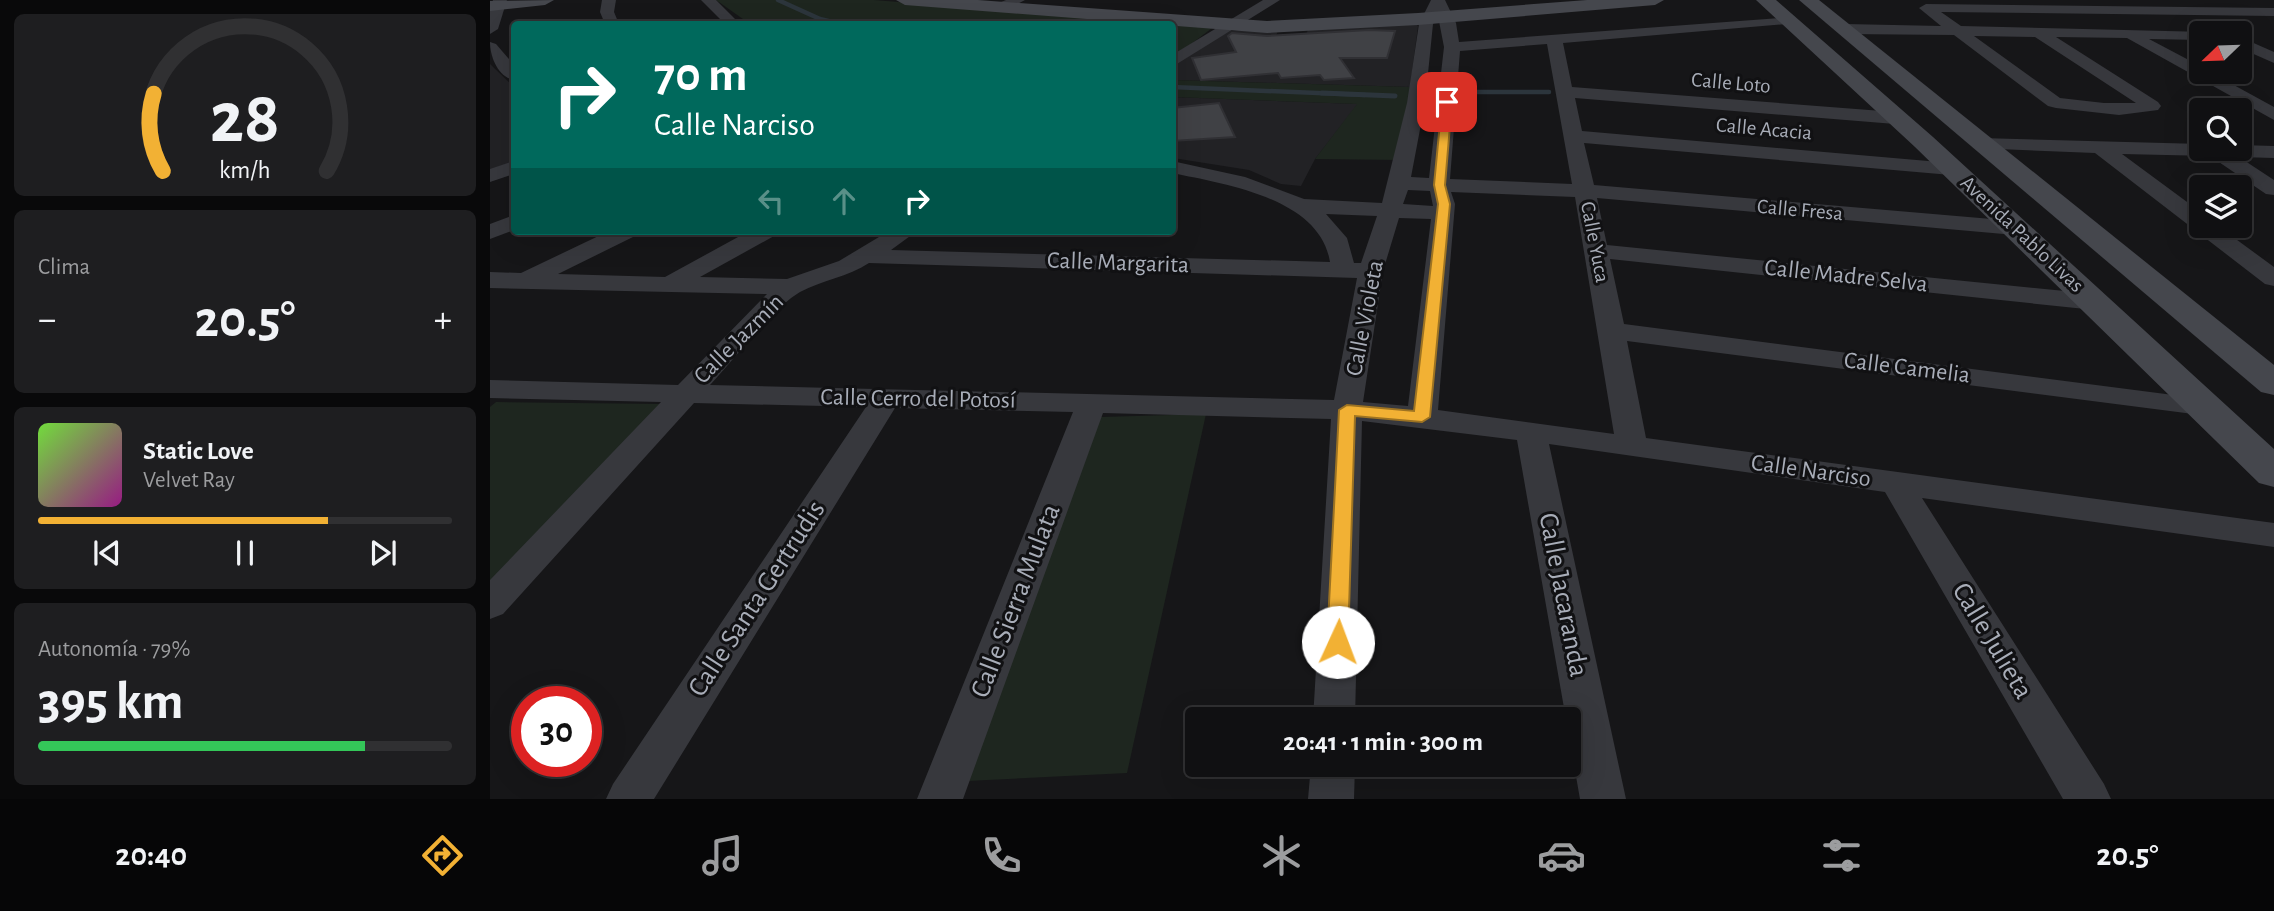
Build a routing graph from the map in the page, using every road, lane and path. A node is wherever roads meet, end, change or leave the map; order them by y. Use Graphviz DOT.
graph roads {
  1 [pos="545,0"];
  2 [pos="609,0"];
  3 [pos="708,0"];
  4 [pos="905,0"];
  5 [pos="1273,0"];
  6 [pos="1555,0"];
  7 [pos="1655,0"];
  8 [pos="495,2"];
  9 [pos="1003,2"];
  10 [pos="2076,4"];
  11 [pos="1787,7"];
  12 [pos="1438,9"];
  13 [pos="2274,12"];
  14 [pos="611,21"];
  15 [pos="730,21"];
  16 [pos="1240,21"];
  17 [pos="490,29"];
  18 [pos="1844,29"];
  19 [pos="1954,30"];
  20 [pos="2038,32"];
  21 [pos="2129,34"];
  22 [pos="2189,35"];
  23 [pos="2252,36"];
  24 [pos="2263,36"];
  25 [pos="1554,39"];
  26 [pos="490,47"];
  27 [pos="1452,47"];
  28 [pos="2252,48"];
  29 [pos="2274,58"];
  30 [pos="1176,60"];
  31 [pos="511,72"];
  32 [pos="1564,92"];
  33 [pos="2274,114"];
  34 [pos="1895,118"];
  35 [pos="1572,136"];
  36 [pos="1981,144"];
  37 [pos="2100,147"];
  38 [pos="2189,149"];
  39 [pos="2252,151"];
  40 [pos="2274,152"];
  41 [pos="2232,161"];
  42 [pos="511,168"];
  43 [pos="1176,168"];
  44 [pos="1951,169"];
  45 [pos="490,176"];
  46 [pos="1399,183"];
  47 [pos="1439,185"];
  48 [pos="2274,189"];
  49 [pos="1585,191"];
  50 [pos="1302,206"];
  51 [pos="1390,212"];
  52 [pos="1443,213"];
  53 [pos="2189,214"];
  54 [pos="511,223"];
  55 [pos="2015,228"];
  56 [pos="490,232"];
  57 [pos="619,235"];
  58 [pos="759,235"];
  59 [pos="899,235"];
  60 [pos="2220,238"];
  61 [pos="1597,251"];
  62 [pos="865,256"];
  63 [pos="1343,270"];
  64 [pos="1371,271"];
  65 [pos="2274,279"];
  66 [pos="490,280"];
  67 [pos="524,281"];
  68 [pos="670,284"];
  69 [pos="790,287"];
  70 [pos="2095,302"];
  71 [pos="1612,331"];
  72 [pos="2274,384"];
  73 [pos="490,388"];
  74 [pos="685,393"];
  75 [pos="886,399"];
  76 [pos="1091,404"];
  77 [pos="2201,406"];
  78 [pos="1347,410"];
  79 [pos="1422,417"];
  80 [pos="1531,433"];
  81 [pos="1632,446"];
  82 [pos="2274,473"];
  83 [pos="1896,482"];
  84 [pos="2274,535"];
  85 [pos="490,604"];
  86 [pos="1335,707"];
  87 [pos="1332,777"];
  88 [pos="629,799"];
  89 [pos="940,799"];
  90 [pos="1331,799"];
  91 [pos="1603,799"];
  92 [pos="2088,799"];
  1 -- 8 [label="main road"];
  2 -- 14 [label="street"];
  3 -- 15 [label="street"];
  4 -- 9 [label="main road"];
  5 -- 16 [label="street"];
  6 -- 12 [label="main road"];
  7 -- 12 [label="main road"];
  8 -- 17 [label="street"];
  9 -- 16 [label="main road"];
  10 -- 13 [label="street"];
  10 -- 19 [label="street"];
  10 -- 21 [label="street"];
  11 -- 18 [label="main road, Avenida Pablo Livas"];
  11 -- 25 [label="street"];
  11 -- 34 [label="main road, Avenida Pablo Livas"];
  12 -- 16 [label="main road"];
  12 -- 27 [label="street"];
  12 -- 46 [label="street, Calle Violeta"];
  16 -- 30 [label="street"];
  18 -- 19 [label="street"];
  18 -- 36 [label="main road, Avenida Pablo Livas"];
  19 -- 20 [label="street"];
  19 -- 20 [label="street"];
  20 -- 21 [label="street"];
  21 -- 22 [label="street"];
  21 -- 33 [label="street"];
  23 -- 24 [label="street"];
  25 -- 27 [label="street"];
  25 -- 32 [label="street, Calle Yuca"];
  26 -- 31 [label="street"];
  27 -- 47 [label="street"];
  28 -- 29 [label="street"];
  32 -- 34 [label="street, Calle Loto"];
  32 -- 35 [label="street, Calle Yuca"];
  34 -- 44 [label="main road, Avenida Pablo Livas"];
  35 -- 44 [label="street, Calle Acacia"];
  35 -- 49 [label="street, Calle Yuca"];
  36 -- 37 [label="street"];
  36 -- 72 [label="main road, Avenida Pablo Livas"];
  37 -- 38 [label="street"];
  37 -- 53 [label="street"];
  39 -- 40 [label="street"];
  41 -- 48 [label="street"];
  42 -- 45 [label="street"];
  43 -- 50 [label="street, Calle Violeta"];
  44 -- 55 [label="main road, Avenida Pablo Livas"];
  46 -- 47 [label="street, Calle Fresa"];
  46 -- 51 [label="street, Calle Violeta"];
  47 -- 49 [label="street, Calle Fresa"];
  47 -- 52 [label="street"];
  49 -- 55 [label="street, Calle Fresa"];
  49 -- 61 [label="street, Calle Yuca"];
  50 -- 51 [label="street, Calle Violeta"];
  50 -- 63 [label="street, Calle Violeta"];
  51 -- 52 [label="street, Calle Violeta"];
  51 -- 64 [label="street, Calle Violeta"];
  52 -- 79 [label="street"];
  54 -- 56 [label="street"];
  55 -- 70 [label="main road, Avenida Pablo Livas"];
  57 -- 67 [label="street"];
  58 -- 68 [label="street"];
  59 -- 62 [label="street, Calle Jazmín"];
  60 -- 65 [label="street"];
  61 -- 70 [label="street, Calle Madre Selva"];
  61 -- 71 [label="street, Calle Yuca"];
  62 -- 63 [label="street, Calle Margarita"];
  62 -- 69 [label="street, Calle Jazmín"];
  63 -- 64 [label="street, Calle Margarita"];
  64 -- 78 [label="street, Calle Violeta"];
  66 -- 67 [label="street"];
  67 -- 68 [label="street"];
  68 -- 69 [label="street"];
  69 -- 74 [label="street, Calle Jazmín"];
  70 -- 77 [label="main road, Avenida Pablo Livas"];
  71 -- 77 [label="street, Calle Camelia"];
  71 -- 81 [label="street, Calle Yuca"];
  73 -- 74 [label="street, Calle Cerro del Potosí"];
  74 -- 75 [label="street, Calle Cerro del Potosí"];
  74 -- 85 [label="street, Calle Jazmín"];
  75 -- 76 [label="street, Calle Cerro del Potosí"];
  75 -- 88 [label="street, Calle Santa Gertrudis"];
  76 -- 78 [label="street, Calle Cerro del Potosí"];
  76 -- 89 [label="street, Calle Sierra Mulata"];
  77 -- 82 [label="main road, Avenida Pablo Livas"];
  78 -- 79 [label="street, Calle Narciso"];
  78 -- 86 [label="street, Calle Violeta"];
  79 -- 80 [label="street, Calle Narciso"];
  80 -- 81 [label="street, Calle Narciso"];
  80 -- 91 [label="street, Calle Jacaranda"];
  81 -- 83 [label="street, Calle Narciso"];
  83 -- 84 [label="street, Calle Narciso"];
  83 -- 92 [label="street, Calle Julieta"];
  87 -- 90 [label="street"];
}
